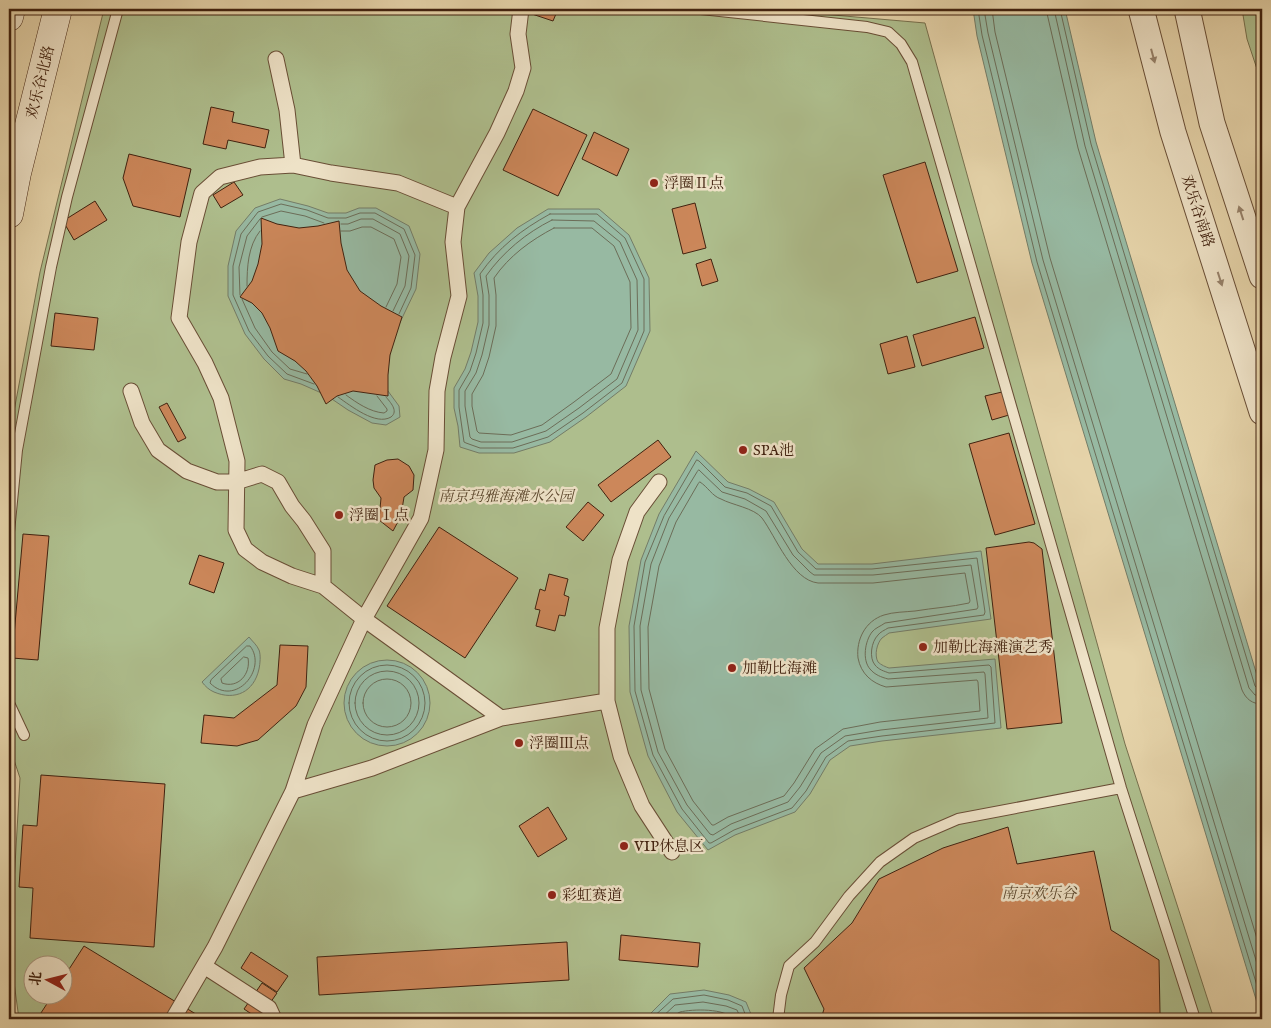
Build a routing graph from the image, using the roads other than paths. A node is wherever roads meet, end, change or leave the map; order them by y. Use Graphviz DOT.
graph roads {
  1 [pos="11,9"];
  2 [pos="58,9"];
  3 [pos="118,9"];
  4 [pos="521,9"];
  5 [pos="701,9"];
  6 [pos="1141,9"];
  7 [pos="1186,9"];
  8 [pos="9,16"];
  9 [pos="276,58"];
  10 [pos="293,166"];
  11 [pos="457,207"];
  12 [pos="9,214"];
  13 [pos="1262,276"];
  14 [pos="131,391"];
  15 [pos="1262,412"];
  16 [pos="236,482"];
  17 [pos="659,482"];
  18 [pos="9,532"];
  19 [pos="323,586"];
  20 [pos="364,618"];
  21 [pos="607,701"];
  22 [pos="9,704"];
  23 [pos="501,718"];
  24 [pos="24,735"];
  25 [pos="1121,788"];
  26 [pos="293,792"];
  27 [pos="672,852"];
  28 [pos="204,966"];
  29 [pos="173,1019"];
  30 [pos="274,1019"];
  31 [pos="778,1019"];
  32 [pos="1195,1019"];
  1 -- 8 [label="main road"];
  2 -- 12 [label="main road, 欢乐谷北路"];
  3 -- 18 [label="lane"];
  4 -- 11 [label="street"];
  5 -- 25 [label="lane"];
  6 -- 15 [label="street, 欢乐谷南路, one-way"];
  13 -- 7 [label="street, one-way"];
  9 -- 10 [label="street"];
  10 -- 11 [label="street"];
  10 -- 16 [label="street"];
  11 -- 20 [label="street"];
  14 -- 16 [label="street"];
  16 -- 19 [label="street"];
  16 -- 19 [label="street"];
  17 -- 21 [label="street"];
  19 -- 20 [label="street"];
  20 -- 23 [label="street"];
  20 -- 26 [label="street"];
  21 -- 23 [label="street"];
  21 -- 27 [label="street"];
  22 -- 24 [label="lane"];
  23 -- 26 [label="street"];
  25 -- 31 [label="lane"];
  25 -- 32 [label="lane"];
  26 -- 28 [label="street"];
  28 -- 29 [label="street"];
  28 -- 30 [label="street"];
}
